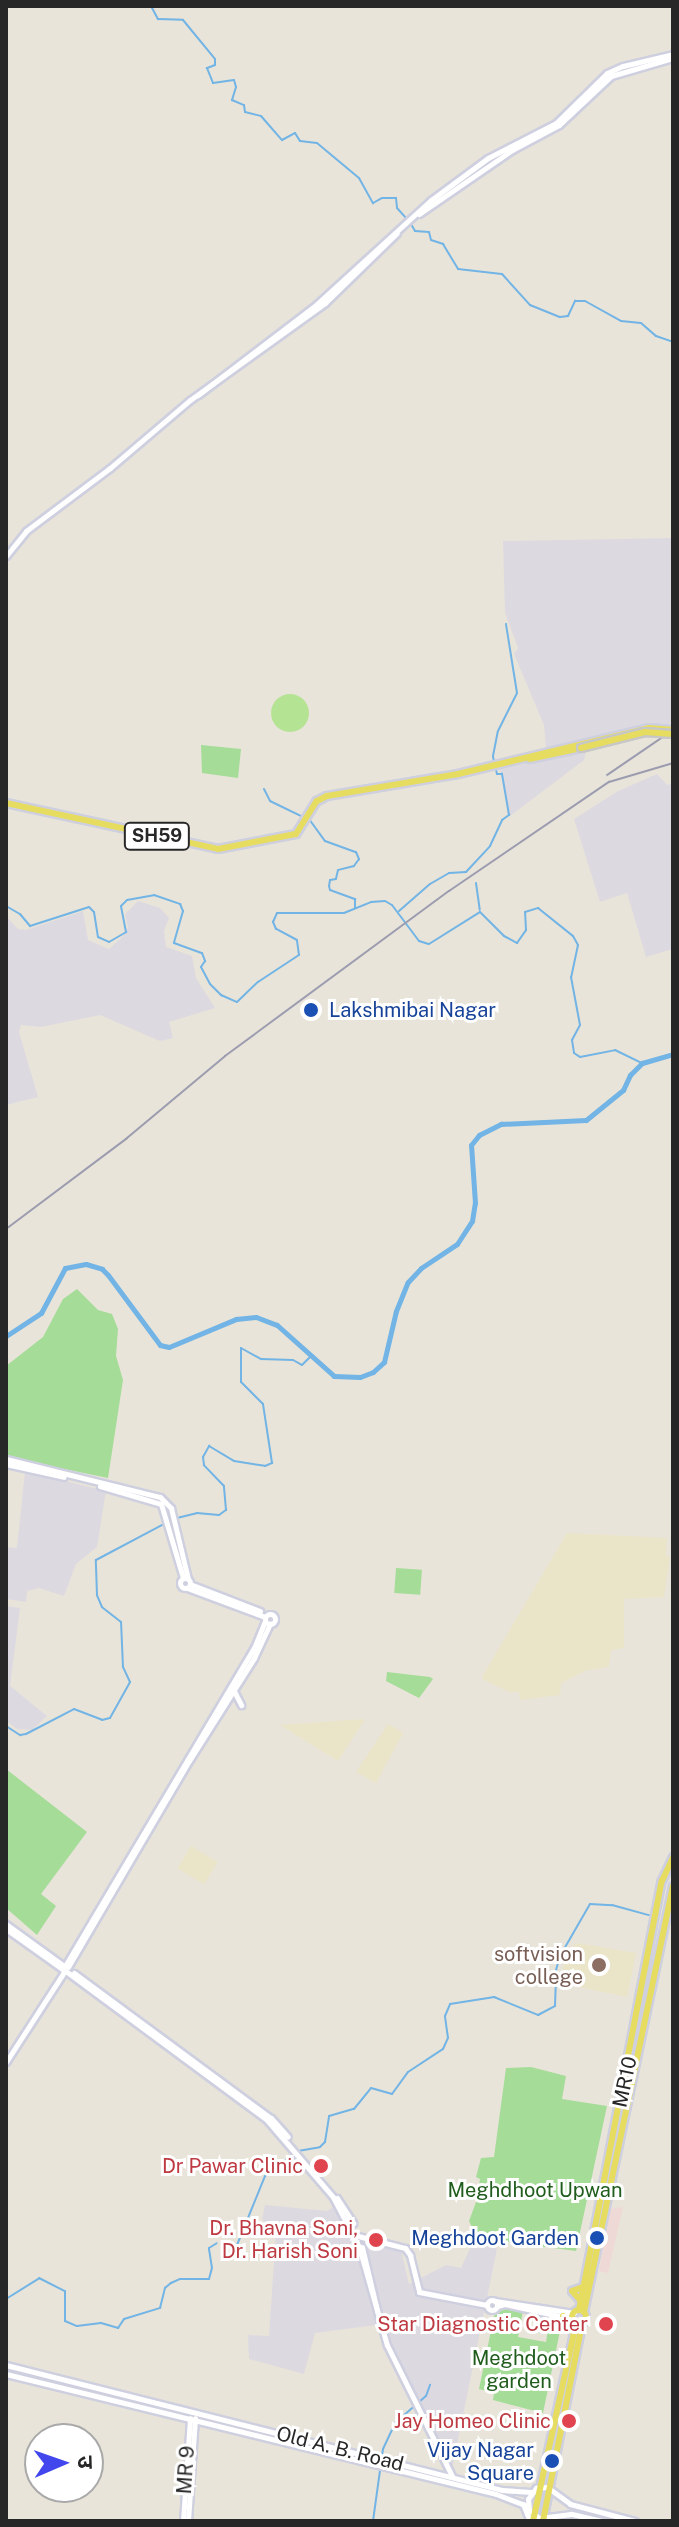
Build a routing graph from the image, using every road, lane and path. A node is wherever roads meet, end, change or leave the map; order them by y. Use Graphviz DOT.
graph roads {
  1 [pos="673,56"];
  2 [pos="6,556"];
  3 [pos="673,732"];
  4 [pos="512,760"];
  5 [pos="6,801"];
  6 [pos="6,1462"];
  7 [pos="267,1619"];
  8 [pos="234,1690"];
  9 [pos="241,1705"];
  10 [pos="673,1857"];
  11 [pos="662,1880"];
  12 [pos="673,1885"];
  13 [pos="6,1926"];
  14 [pos="65,1969"];
  15 [pos="6,2059"];
  16 [pos="356,2236"];
  17 [pos="496,2304"];
  18 [pos="563,2316"];
  19 [pos="578,2317"];
  20 [pos="574,2335"];
  21 [pos="6,2365"];
  22 [pos="6,2374"];
  23 [pos="194,2411"];
  24 [pos="189,2421"];
  25 [pos="201,2427"];
  26 [pos="193,2446"];
  27 [pos="383,2463"];
  28 [pos="452,2476"];
  29 [pos="540,2486"];
  30 [pos="551,2488"];
  31 [pos="531,2492"];
  32 [pos="559,2498"];
  33 [pos="525,2505"];
  34 [pos="554,2514"];
  35 [pos="532,2519"];
  36 [pos="544,2520"];
  37 [pos="186,2521"];
  38 [pos="602,2521"];
  39 [pos="635,2521"];
  1 -- 2 [label="main road"];
  3 -- 4 [label="main road, SH59, bridge"];
  3 -- 4 [label="main road, SH59, bridge"];
  4 -- 5 [label="main road, SH59"];
  6 -- 7 [label="main road"];
  7 -- 8 [label="main road"];
  7 -- 14 [label="main road"];
  8 -- 9 [label="main road"];
  8 -- 14 [label="main road"];
  10 -- 11 [label="main road, MR10"];
  11 -- 12 [label="main road"];
  11 -- 19 [label="main road, MR10"];
  12 -- 19 [label="main road, MR10"];
  13 -- 14 [label="main road"];
  14 -- 15 [label="main road"];
  14 -- 16 [label="main road"];
  16 -- 17 [label="main road"];
  16 -- 28 [label="main road"];
  17 -- 18 [label="main road"];
  17 -- 19 [label="main road"];
  18 -- 19 [label="main road"];
  18 -- 20 [label="main road"];
  19 -- 20 [label="main road, MR10"];
  19 -- 30 [label="main road, MR10"];
  20 -- 29 [label="main road, MR10"];
  21 -- 23 [label="main road, Old A. B. Road"];
  22 -- 24 [label="main road, Old A. B. Road"];
  23 -- 24 [label="main road"];
  23 -- 27 [label="main road, Old A. B. Road"];
  24 -- 26 [label="main road, MR 9"];
  24 -- 27 [label="main road, Old A. B. Road"];
  24 -- 37 [label="main road, MR 9"];
  25 -- 26 [label="main road"];
  26 -- 37 [label="main road, MR 9"];
  27 -- 28 [label="main road, Old A. B. Road"];
  27 -- 33 [label="main road, Old A. B. Road"];
  28 -- 31 [label="main road, Old A. B. Road"];
  29 -- 30 [label="main road"];
  29 -- 31 [label="main road"];
  29 -- 35 [label="main road, MR10"];
  30 -- 32 [label="main road"];
  30 -- 36 [label="main road, MR10"];
  31 -- 33 [label="main road"];
  32 -- 34 [label="main road"];
  32 -- 39 [label="main road"];
  33 -- 35 [label="main road"];
  34 -- 36 [label="main road"];
  34 -- 38 [label="main road"];
  35 -- 36 [label="main road"];
}
